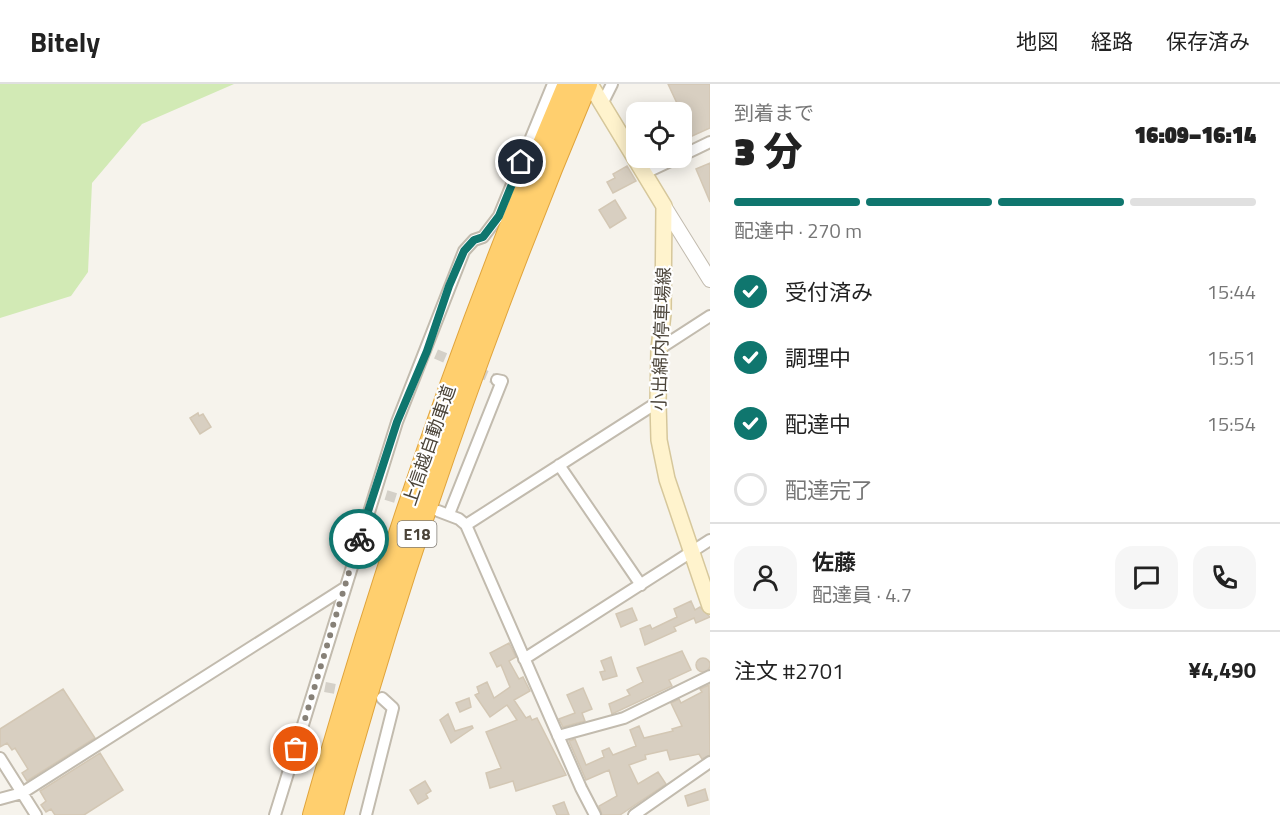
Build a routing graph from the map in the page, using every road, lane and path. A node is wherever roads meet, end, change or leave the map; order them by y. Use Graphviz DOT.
graph roads {
  1 [pos="553,84"];
  2 [pos="568,84"];
  3 [pos="588,84"];
  4 [pos="612,84"];
  5 [pos="602,104"];
  6 [pos="710,142"];
  7 [pos="692,151"];
  8 [pos="656,168"];
  9 [pos="645,173"];
  10 [pos="664,206"];
  11 [pos="509,255"];
  12 [pos="710,280"];
  13 [pos="710,316"];
  14 [pos="659,348"];
  15 [pos="497,380"];
  16 [pos="658,402"];
  17 [pos="559,465"];
  18 [pos="375,491"];
  19 [pos="386,495"];
  20 [pos="466,525"];
  21 [pos="710,540"];
  22 [pos="693,551"];
  23 [pos="641,585"];
  24 [pos="343,589"];
  25 [pos="710,606"];
  26 [pos="524,659"];
  27 [pos="710,676"];
  28 [pos="382,698"];
  29 [pos="558,736"];
  30 [pos="0,758"];
  31 [pos="710,762"];
  32 [pos="22,793"];
  33 [pos="0,800"];
  34 [pos="36,815"];
  35 [pos="275,815"];
  36 [pos="313,815"];
  37 [pos="333,815"];
  38 [pos="366,815"];
  39 [pos="595,815"];
  40 [pos="634,815"];
  1 -- 18 [label="street"];
  2 -- 11 [label="highway, 上信越自動車道 / E18"];
  3 -- 5 [label="main road"];
  3 -- 11 [label="highway, 上信越自動車道 / E18"];
  4 -- 5 [label="street"];
  5 -- 9 [label="main road"];
  6 -- 7 [label="street"];
  8 -- 9 [label="street"];
  9 -- 10 [label="main road"];
  10 -- 12 [label="street"];
  10 -- 14 [label="main road, 小出綿内停車場線"];
  11 -- 36 [label="highway, 上信越自動車道 / E18"];
  11 -- 37 [label="highway, 上信越自動車道 / E18"];
  13 -- 14 [label="street"];
  14 -- 16 [label="main road, 小出綿内停車場線"];
  15 -- 20 [label="street"];
  16 -- 17 [label="street"];
  16 -- 22 [label="main road, 小出綿内停車場線"];
  17 -- 20 [label="street"];
  17 -- 23 [label="street"];
  18 -- 19 [label="street"];
  18 -- 24 [label="street"];
  20 -- 26 [label="street"];
  21 -- 22 [label="street"];
  22 -- 23 [label="street"];
  22 -- 25 [label="main road, 小出綿内停車場線"];
  23 -- 26 [label="street"];
  24 -- 32 [label="street"];
  24 -- 35 [label="street"];
  26 -- 29 [label="street"];
  27 -- 29 [label="street"];
  28 -- 38 [label="street"];
  29 -- 39 [label="street"];
  30 -- 32 [label="street"];
  31 -- 40 [label="street"];
  32 -- 33 [label="street"];
  32 -- 34 [label="street"];
}
